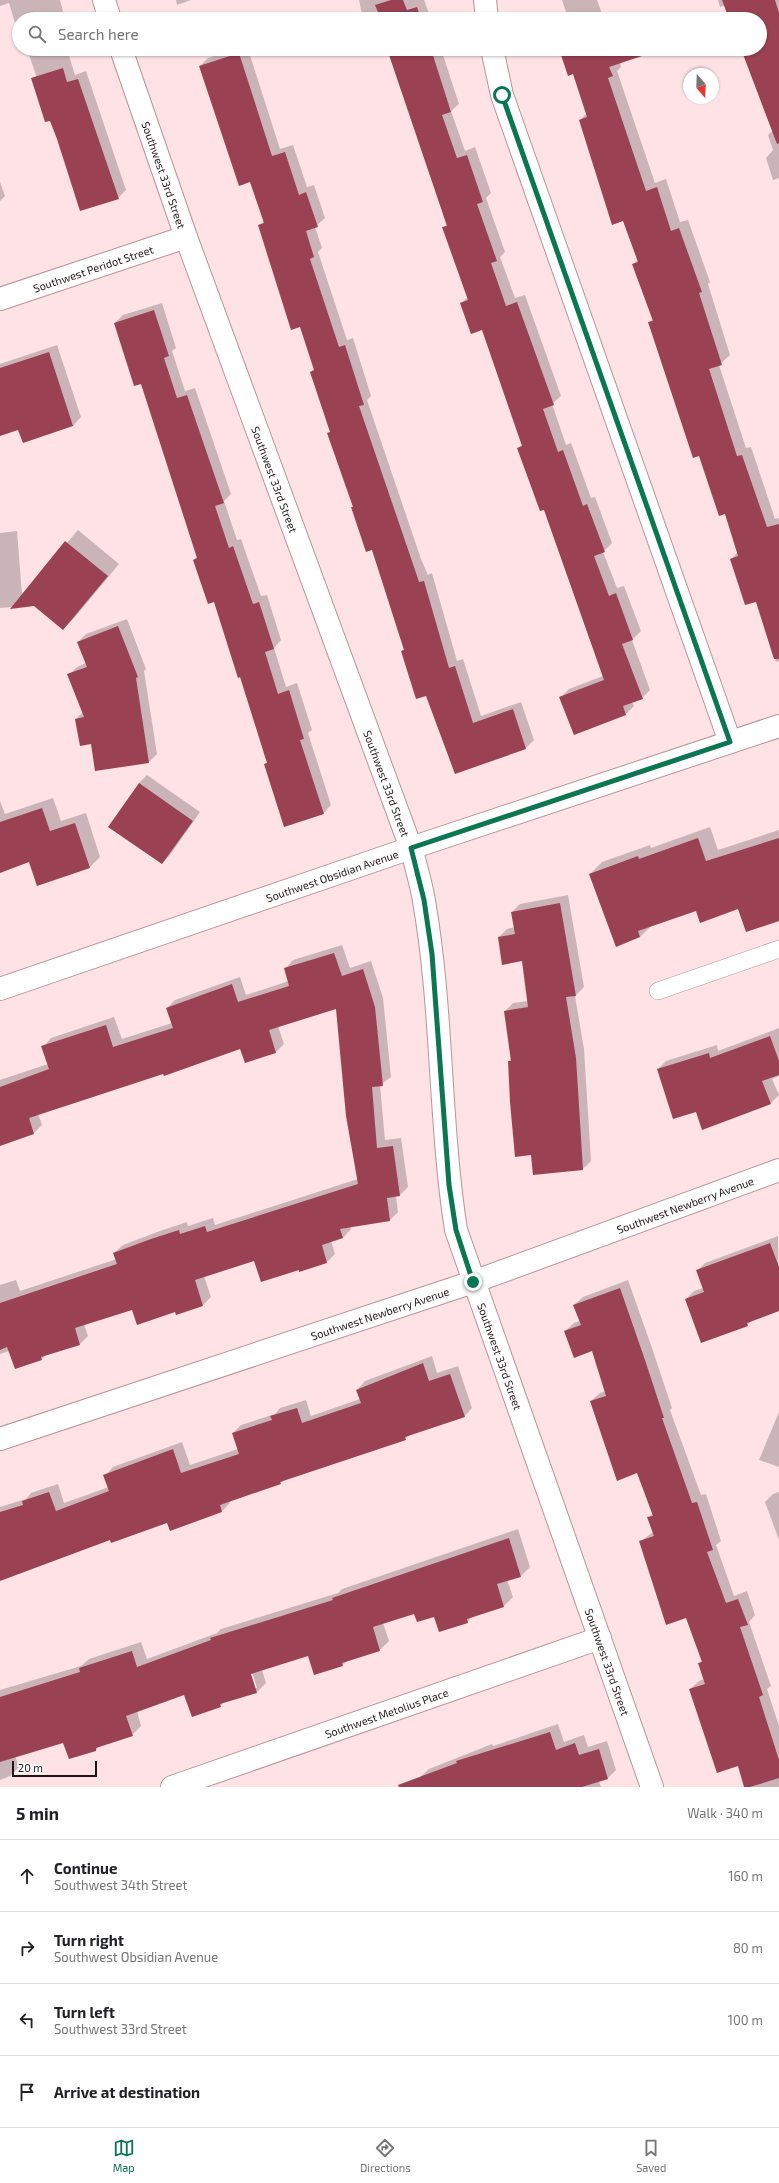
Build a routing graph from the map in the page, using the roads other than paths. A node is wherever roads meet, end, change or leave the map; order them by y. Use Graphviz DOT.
graph roads {
  1 [pos="104,0"];
  2 [pos="485,0"];
  3 [pos="108,12"];
  4 [pos="486,12"];
  5 [pos="123,56"];
  6 [pos="494,56"];
  7 [pos="186,237"];
  8 [pos="0,299"];
  9 [pos="779,726"];
  10 [pos="730,742"];
  11 [pos="411,848"];
  12 [pos="779,949"];
  13 [pos="0,989"];
  14 [pos="658,991"];
  15 [pos="779,1170"];
  16 [pos="473,1282"];
  17 [pos="0,1439"];
  18 [pos="600,1638"];
  19 [pos="172,1787"];
  20 [pos="652,1787"];
  1 -- 3 [label="street"];
  2 -- 4 [label="street"];
  5 -- 7 [label="street, Southwest 33rd Street"];
  6 -- 10 [label="street"];
  7 -- 8 [label="street, Southwest Peridot Street"];
  7 -- 11 [label="street, Southwest 33rd Street"];
  9 -- 10 [label="street, Southwest Obsidian Avenue"];
  10 -- 11 [label="street, Southwest Obsidian Avenue"];
  11 -- 13 [label="street, Southwest Obsidian Avenue"];
  11 -- 16 [label="street, Southwest 33rd Street"];
  12 -- 14 [label="lane"];
  15 -- 16 [label="street, Southwest Newberry Avenue"];
  16 -- 17 [label="street, Southwest Newberry Avenue"];
  16 -- 18 [label="street, Southwest 33rd Street"];
  18 -- 19 [label="street, Southwest Metolius Place"];
  18 -- 20 [label="street, Southwest 33rd Street"];
}
